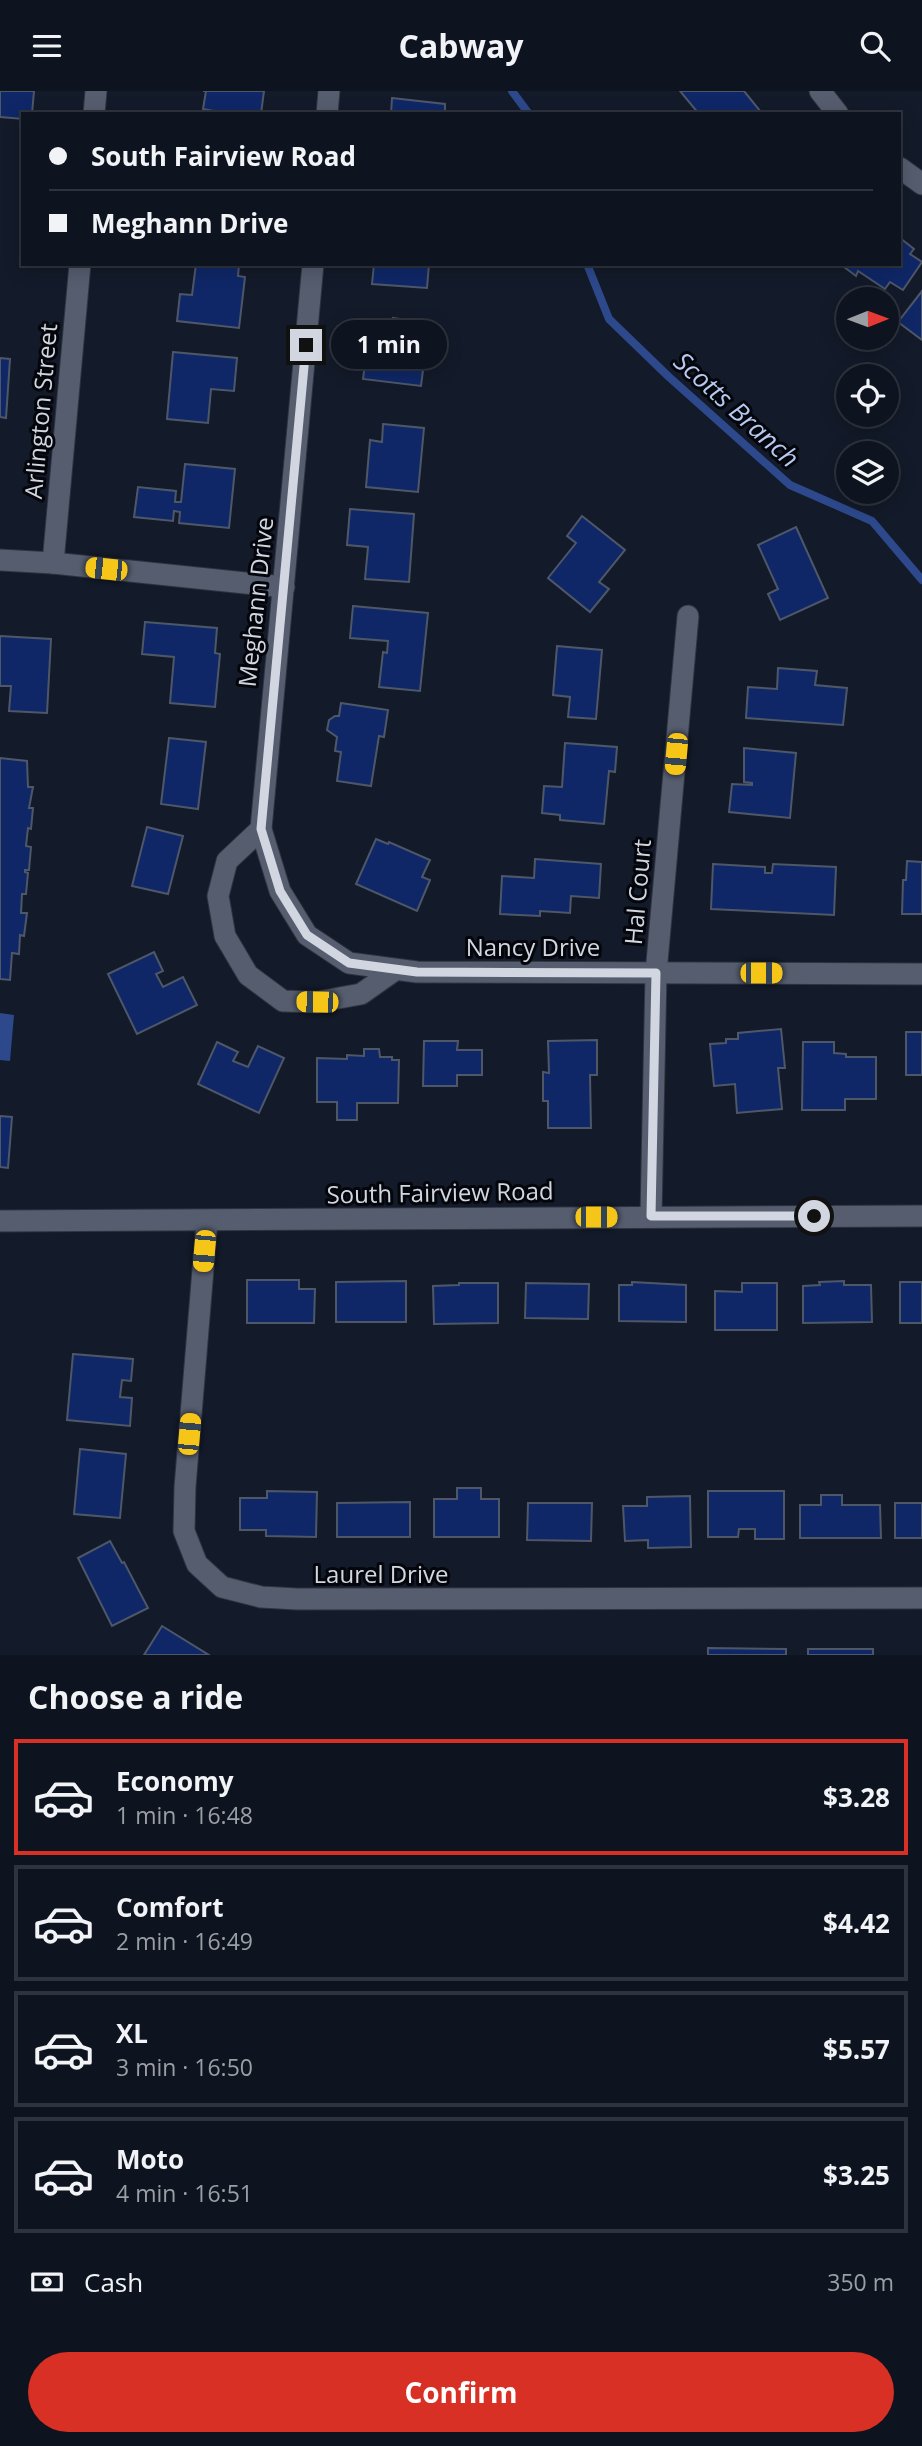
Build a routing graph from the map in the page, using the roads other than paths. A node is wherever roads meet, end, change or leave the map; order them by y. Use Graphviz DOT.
graph roads {
  1 [pos="96,91"];
  2 [pos="330,91"];
  3 [pos="820,91"];
  4 [pos="94,112"];
  5 [pos="327,112"];
  6 [pos="836,112"];
  7 [pos="901,169"];
  8 [pos="922,184"];
  9 [pos="80,266"];
  10 [pos="313,266"];
  11 [pos="0,560"];
  12 [pos="53,563"];
  13 [pos="284,587"];
  14 [pos="688,616"];
  15 [pos="261,829"];
  16 [pos="307,935"];
  17 [pos="396,970"];
  18 [pos="656,973"];
  19 [pos="922,974"];
  20 [pos="651,1216"];
  21 [pos="922,1216"];
  22 [pos="207,1220"];
  23 [pos="0,1221"];
  24 [pos="922,1598"];
  1 -- 4 [label="street"];
  2 -- 5 [label="street"];
  3 -- 6 [label="street"];
  7 -- 8 [label="street"];
  9 -- 12 [label="street, Arlington Street"];
  10 -- 13 [label="street, Meghann Drive"];
  11 -- 12 [label="street"];
  12 -- 13 [label="street"];
  13 -- 15 [label="street, Meghann Drive"];
  14 -- 18 [label="street, Hal Court"];
  15 -- 16 [label="street, Meghann Drive"];
  15 -- 17 [label="street"];
  16 -- 17 [label="street, Nancy Drive"];
  17 -- 18 [label="street, Nancy Drive"];
  18 -- 19 [label="street, Nancy Drive"];
  18 -- 20 [label="street, Hal Court"];
  20 -- 21 [label="street, South Fairview Road"];
  20 -- 22 [label="street, South Fairview Road"];
  22 -- 23 [label="street, South Fairview Road"];
  22 -- 24 [label="street, Laurel Drive"];
}
